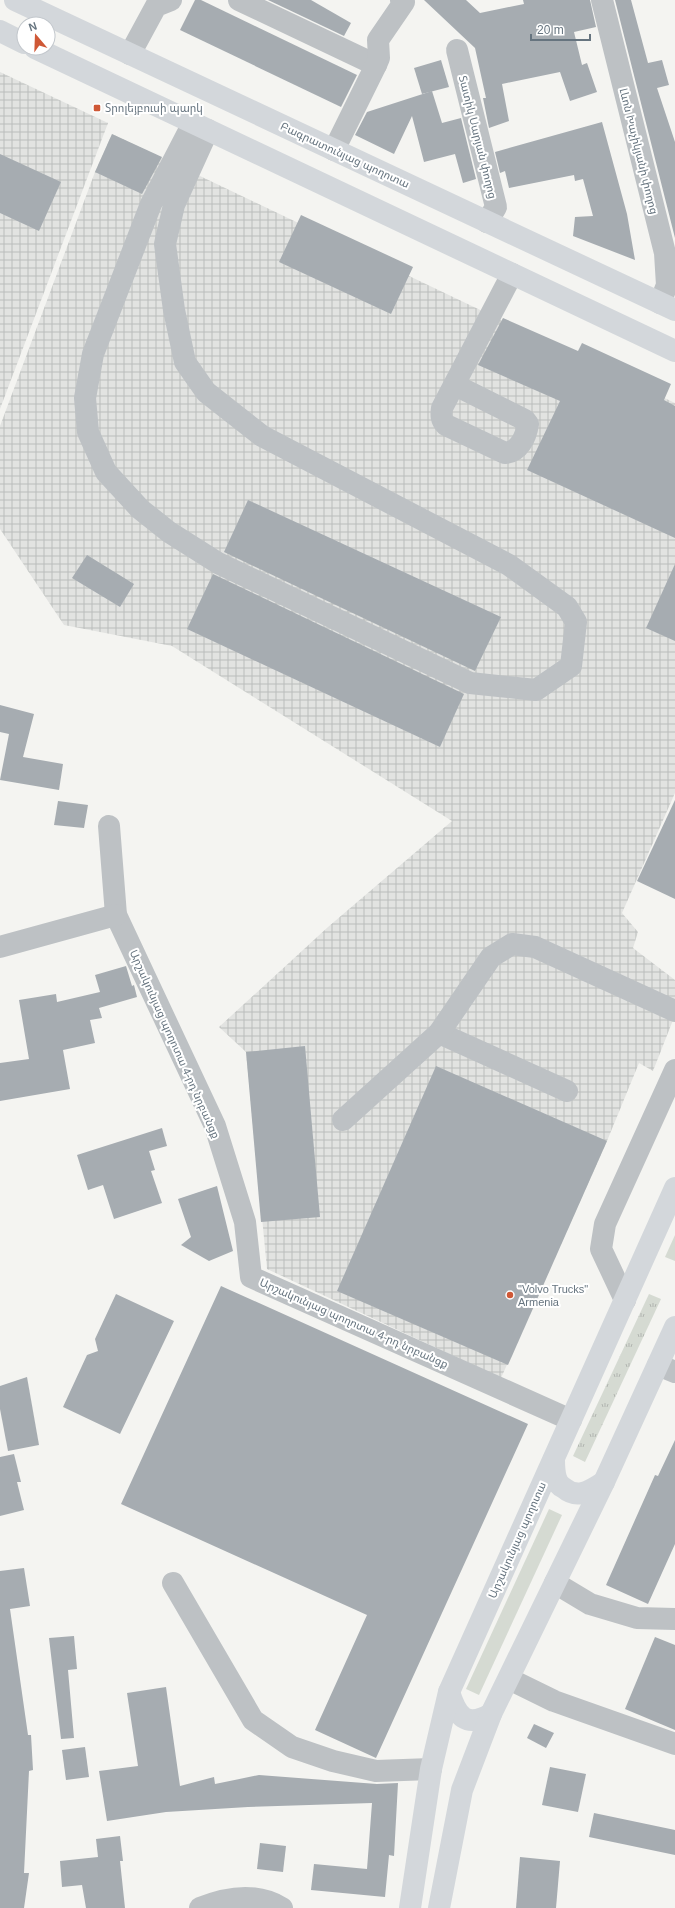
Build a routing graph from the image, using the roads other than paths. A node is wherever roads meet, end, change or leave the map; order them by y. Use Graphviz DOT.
graph roads {
  1 [pos="16,0"];
  2 [pos="171,0"];
  3 [pos="239,0"];
  4 [pos="401,0"];
  5 [pos="602,0"];
  6 [pos="0,31"];
  7 [pos="16,39"];
  8 [pos="457,50"];
  9 [pos="130,54"];
  10 [pos="52,56"];
  11 [pos="376,65"];
  12 [pos="200,126"];
  13 [pos="334,150"];
  14 [pos="487,222"];
  15 [pos="512,274"];
  16 [pos="668,306"];
  17 [pos="675,351"];
  18 [pos="455,385"];
  19 [pos="109,826"];
  20 [pos="116,915"];
  21 [pos="0,947"];
  22 [pos="675,1011"];
  23 [pos="439,1033"];
  24 [pos="675,1070"];
  25 [pos="566,1091"];
  26 [pos="343,1120"];
  27 [pos="675,1188"];
  28 [pos="624,1300"];
  29 [pos="673,1338"];
  30 [pos="667,1368"];
  31 [pos="571,1420"];
  32 [pos="554,1459"];
  33 [pos="604,1482"];
  34 [pos="173,1583"];
  35 [pos="555,1583"];
  36 [pos="675,1620"];
  37 [pos="508,1679"];
  38 [pos="449,1692"];
  39 [pos="491,1714"];
  40 [pos="675,1744"];
  41 [pos="431,1769"];
  42 [pos="200,1908"];
  43 [pos="282,1908"];
  44 [pos="410,1908"];
  45 [pos="439,1908"];
  1 -- 9 [label="main road, Բագրատունյաց պողոտա"];
  2 -- 9 [label="street"];
  3 -- 11 [label="street"];
  4 -- 11 [label="street"];
  5 -- 16 [label="street, Լևոն Խաչիկյանի փողոց"];
  6 -- 7 [label="main road"];
  8 -- 14 [label="street, Տատիկ Սարյան փողոց"];
  9 -- 13 [label="main road, Բագրատունյաց պողոտա"];
  10 -- 12 [label="main road"];
  11 -- 13 [label="street"];
  12 -- 12 [label="street"];
  12 -- 15 [label="main road"];
  13 -- 14 [label="main road, Բագրատունյաց պողոտա"];
  14 -- 16 [label="main road, Բագրատունյաց պողոտա"];
  15 -- 17 [label="main road"];
  15 -- 18 [label="street"];
  19 -- 20 [label="street"];
  20 -- 21 [label="street"];
  20 -- 31 [label="street, Արշակունյաց պողոտա 4-րդ նրբանցք"];
  22 -- 23 [label="street"];
  23 -- 25 [label="street"];
  23 -- 26 [label="street"];
  24 -- 28 [label="street"];
  27 -- 28 [label="main road, Արշակունյաց պողոտա"];
  28 -- 31 [label="main road, Արշակունյաց պողոտա"];
  29 -- 30 [label="main road"];
  30 -- 33 [label="main road"];
  31 -- 32 [label="main road, Արշակունյաց պողոտա"];
  32 -- 33 [label="main road"];
  32 -- 38 [label="main road, Արշակունյաց պողոտա"];
  33 -- 35 [label="main road"];
  34 -- 41 [label="street"];
  35 -- 36 [label="street"];
  35 -- 37 [label="main road"];
  37 -- 39 [label="main road"];
  37 -- 40 [label="street"];
  38 -- 39 [label="main road"];
  38 -- 41 [label="main road, Արշակունյաց պողոտա"];
  39 -- 45 [label="main road"];
  41 -- 44 [label="main road, Արշակունյաց պողոտա"];
  42 -- 43 [label="street"];
}
